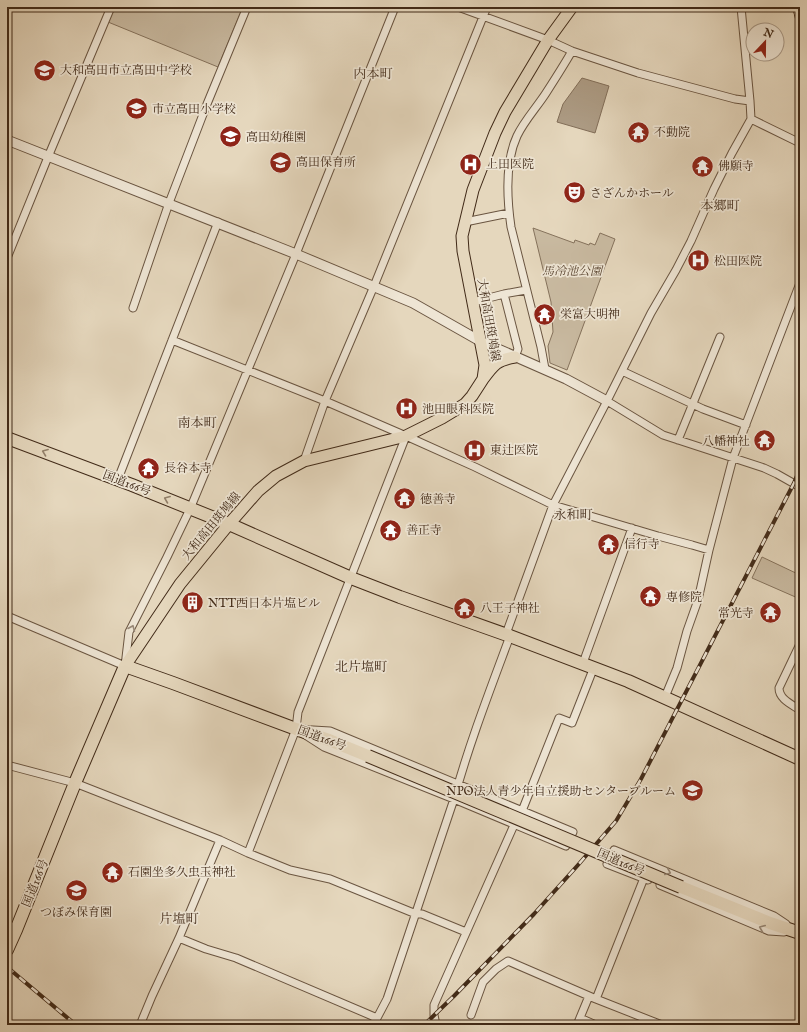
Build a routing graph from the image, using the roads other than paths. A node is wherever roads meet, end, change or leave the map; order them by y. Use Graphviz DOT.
graph roads {
  1 [pos="111,7"];
  2 [pos="247,7"];
  3 [pos="395,7"];
  4 [pos="458,7"];
  5 [pos="487,7"];
  6 [pos="572,7"];
  7 [pos="740,7"];
  8 [pos="483,16"];
  9 [pos="548,40"];
  10 [pos="572,51"];
  11 [pos="750,101"];
  12 [pos="751,119"];
  13 [pos="7,140"];
  14 [pos="800,143"];
  15 [pos="48,156"];
  16 [pos="169,203"];
  17 [pos="509,213"];
  18 [pos="218,222"];
  19 [pos="465,222"];
  20 [pos="296,254"];
  21 [pos="7,258"];
  22 [pos="800,283"];
  23 [pos="374,286"];
  24 [pos="526,290"];
  25 [pos="504,294"];
  26 [pos="473,302"];
  27 [pos="132,308"];
  28 [pos="720,337"];
  29 [pos="172,340"];
  30 [pos="480,341"];
  31 [pos="515,357"];
  32 [pos="248,370"];
  33 [pos="545,370"];
  34 [pos="622,371"];
  35 [pos="483,379"];
  36 [pos="324,401"];
  37 [pos="608,401"];
  38 [pos="692,404"];
  39 [pos="746,425"];
  40 [pos="406,436"];
  41 [pos="7,438"];
  42 [pos="678,440"];
  43 [pos="733,458"];
  44 [pos="304,461"];
  45 [pos="118,479"];
  46 [pos="800,487"];
  47 [pos="553,505"];
  48 [pos="190,509"];
  49 [pos="229,524"];
  50 [pos="632,528"];
  51 [pos="709,550"];
  52 [pos="351,578"];
  53 [pos="7,616"];
  54 [pos="508,635"];
  55 [pos="800,644"];
  56 [pos="589,665"];
  57 [pos="125,666"];
  58 [pos="665,698"];
  59 [pos="800,710"];
  60 [pos="296,729"];
  61 [pos="800,759"];
  62 [pos="7,765"];
  63 [pos="76,783"];
  64 [pos="458,784"];
  65 [pos="454,799"];
  66 [pos="522,811"];
  67 [pos="514,825"];
  68 [pos="220,840"];
  69 [pos="248,853"];
  70 [pos="644,878"];
  71 [pos="416,914"];
  72 [pos="12,927"];
  73 [pos="466,932"];
  74 [pos="800,933"];
  75 [pos="179,938"];
  76 [pos="7,950"];
  77 [pos="593,997"];
  78 [pos="471,1015"];
  79 [pos="377,1018"];
  80 [pos="578,1022"];
  81 [pos="653,1023"];
  82 [pos="140,1025"];
  83 [pos="371,1025"];
  84 [pos="436,1025"];
  85 [pos="596,1025"];
  86 [pos="662,1025"];
  1 -- 15 [label="street"];
  2 -- 16 [label="street"];
  3 -- 20 [label="street"];
  4 -- 8 [label="street"];
  5 -- 8 [label="street"];
  6 -- 9 [label="main road, 大和高田斑鳩線"];
  7 -- 11 [label="street"];
  8 -- 9 [label="street"];
  8 -- 23 [label="street"];
  9 -- 10 [label="street"];
  9 -- 19 [label="main road, 大和高田斑鳩線"];
  10 -- 11 [label="street"];
  10 -- 17 [label="street"];
  11 -- 12 [label="street"];
  12 -- 14 [label="street"];
  12 -- 34 [label="street"];
  13 -- 15 [label="street"];
  15 -- 16 [label="street"];
  15 -- 21 [label="street"];
  16 -- 18 [label="street"];
  16 -- 27 [label="street"];
  17 -- 19 [label="street"];
  17 -- 24 [label="street"];
  18 -- 20 [label="street"];
  18 -- 29 [label="street"];
  19 -- 26 [label="main road, 大和高田斑鳩線"];
  20 -- 23 [label="street"];
  20 -- 32 [label="street"];
  22 -- 39 [label="street"];
  23 -- 30 [label="street"];
  23 -- 36 [label="street"];
  24 -- 25 [label="street"];
  24 -- 33 [label="street"];
  25 -- 26 [label="street"];
  25 -- 31 [label="street"];
  26 -- 30 [label="main road, 大和高田斑鳩線"];
  28 -- 38 [label="street"];
  29 -- 32 [label="street"];
  29 -- 45 [label="street"];
  30 -- 31 [label="street"];
  30 -- 35 [label="main road, 大和高田斑鳩線"];
  31 -- 33 [label="street"];
  31 -- 35 [label="main road"];
  32 -- 36 [label="street"];
  32 -- 48 [label="street"];
  33 -- 37 [label="street"];
  34 -- 37 [label="street"];
  34 -- 38 [label="street"];
  35 -- 40 [label="main road, 大和高田斑鳩線"];
  36 -- 40 [label="street"];
  36 -- 44 [label="street"];
  37 -- 42 [label="street"];
  37 -- 47 [label="street"];
  38 -- 39 [label="street"];
  38 -- 42 [label="street"];
  39 -- 43 [label="street"];
  40 -- 44 [label="main road, 大和高田斑鳩線"];
  40 -- 47 [label="street"];
  40 -- 52 [label="street"];
  45 -- 41 [label="highway, 国道166号, one-way"];
  42 -- 43 [label="street"];
  43 -- 46 [label="street"];
  43 -- 51 [label="street"];
  44 -- 49 [label="main road, 大和高田斑鳩線"];
  48 -- 45 [label="highway, 国道166号, one-way"];
  47 -- 50 [label="street"];
  47 -- 54 [label="street"];
  48 -- 49 [label="highway, 国道166号"];
  57 -- 48 [label="street, one-way"];
  49 -- 52 [label="highway, 国道166号"];
  49 -- 57 [label="main road, 大和高田斑鳩線"];
  50 -- 51 [label="street"];
  50 -- 56 [label="street"];
  51 -- 58 [label="street"];
  52 -- 54 [label="highway, 国道166号"];
  52 -- 60 [label="street"];
  53 -- 57 [label="street"];
  54 -- 56 [label="highway, 国道166号"];
  54 -- 64 [label="street"];
  55 -- 59 [label="street"];
  56 -- 58 [label="highway, 国道166号"];
  56 -- 66 [label="street"];
  57 -- 60 [label="highway, 国道166号"];
  57 -- 63 [label="highway, 国道166号"];
  58 -- 61 [label="highway, 国道166号"];
  60 -- 64 [label="street"];
  60 -- 65 [label="street"];
  60 -- 69 [label="street"];
  60 -- 74 [label="highway, 国道166号, bridge"];
  62 -- 63 [label="street"];
  63 -- 68 [label="street"];
  63 -- 72 [label="highway, 国道166号"];
  64 -- 65 [label="street"];
  64 -- 66 [label="street"];
  65 -- 67 [label="street"];
  65 -- 71 [label="street"];
  66 -- 67 [label="street"];
  67 -- 73 [label="street"];
  68 -- 69 [label="street"];
  68 -- 75 [label="street"];
  69 -- 71 [label="street"];
  74 -- 70 [label="street, one-way"];
  70 -- 74 [label="street, one-way"];
  70 -- 77 [label="street"];
  71 -- 73 [label="street"];
  71 -- 79 [label="street"];
  72 -- 76 [label="highway, 国道166号"];
  73 -- 84 [label="street"];
  75 -- 79 [label="street"];
  75 -- 82 [label="street"];
  77 -- 78 [label="street"];
  77 -- 80 [label="street"];
  77 -- 81 [label="street"];
  79 -- 83 [label="street"];
  80 -- 85 [label="street"];
  81 -- 86 [label="street"];
}
